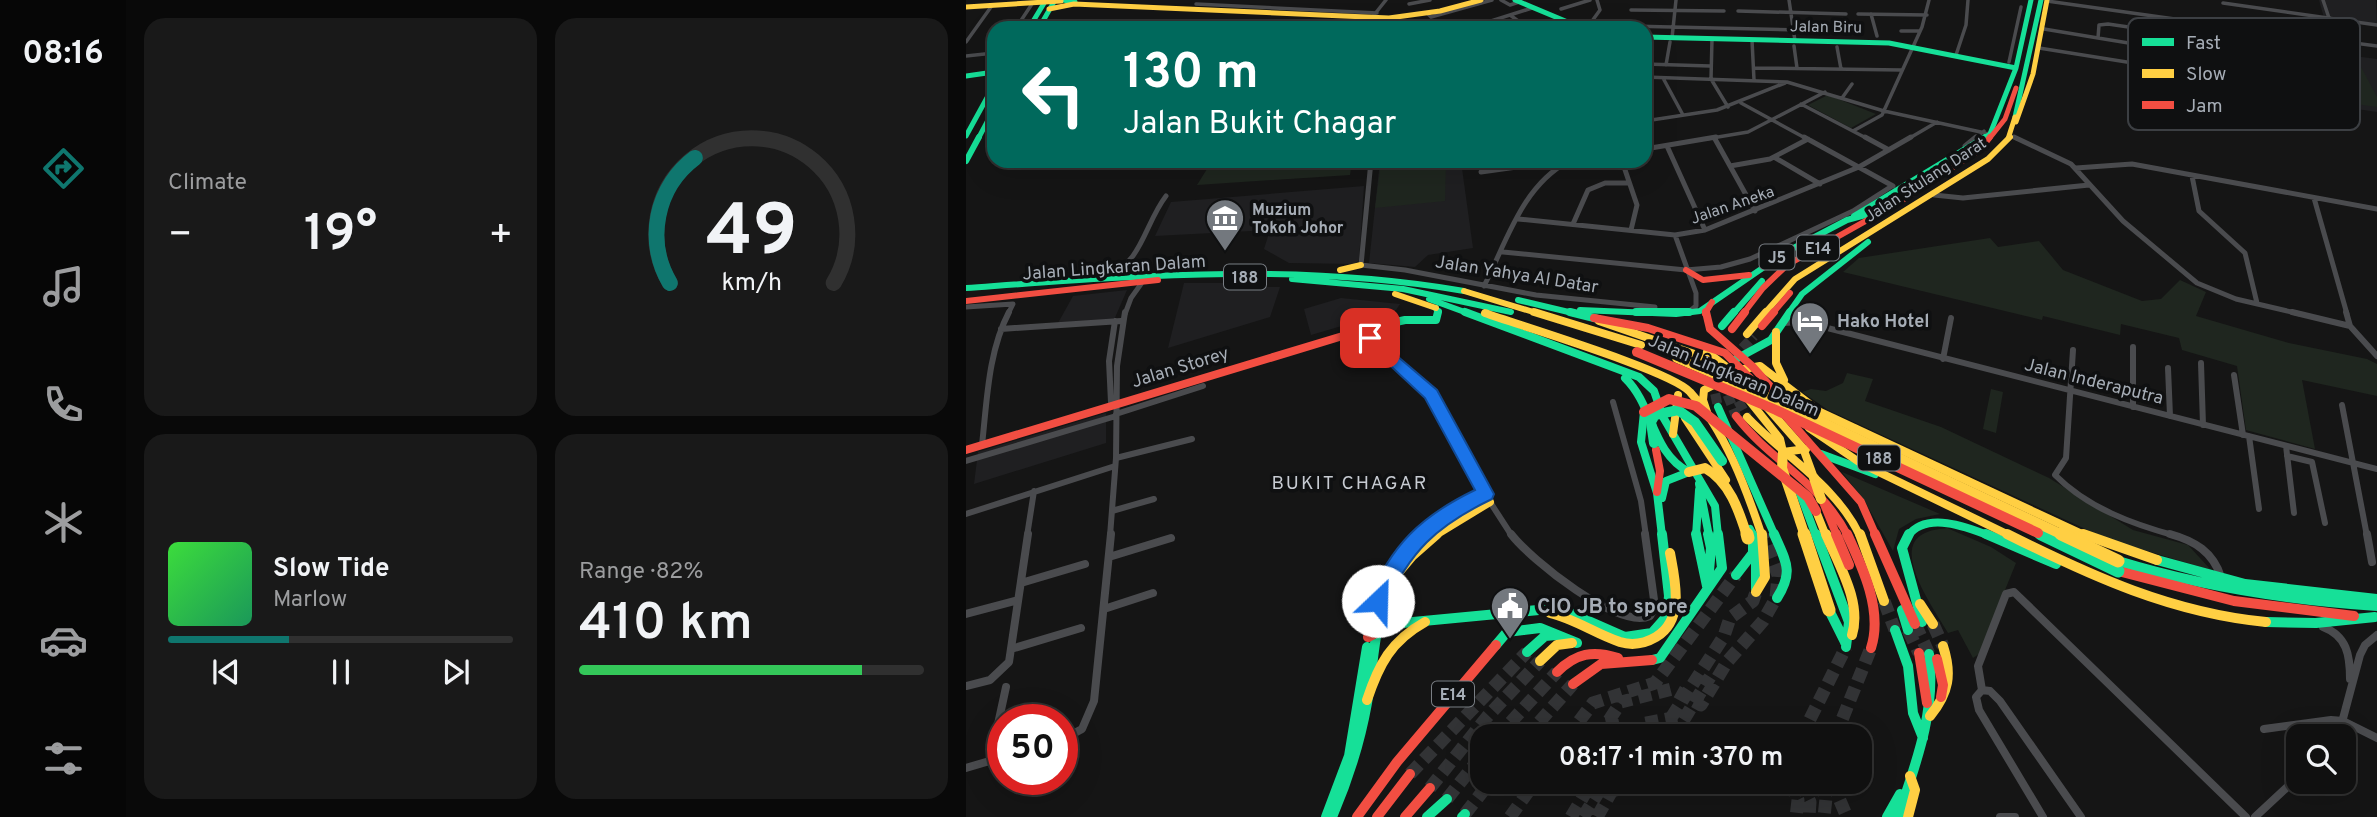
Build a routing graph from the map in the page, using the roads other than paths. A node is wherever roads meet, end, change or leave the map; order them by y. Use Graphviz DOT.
graph roads {
  1 [pos="1386,0"];
  2 [pos="1430,0"];
  3 [pos="1481,0"];
  4 [pos="1492,0"];
  5 [pos="1501,0"];
  6 [pos="1590,0"];
  7 [pos="1597,0"];
  8 [pos="1676,0"];
  9 [pos="1789,0"];
  10 [pos="1929,0"];
  11 [pos="1968,0"];
  12 [pos="2323,0"];
  13 [pos="2037,1"];
  14 [pos="1047,2"];
  15 [pos="1515,2"];
  16 [pos="2223,3"];
  17 [pos="993,4"];
  18 [pos="1409,4"];
  19 [pos="1195,6"];
  20 [pos="966,8"];
  21 [pos="1532,8"];
  22 [pos="1561,9"];
  23 [pos="1631,10"];
  24 [pos="1675,10"];
  25 [pos="1724,12"];
  26 [pos="1738,12"];
  27 [pos="1790,13"];
  28 [pos="1846,14"];
  29 [pos="1858,14"];
  30 [pos="1871,14"];
  31 [pos="1374,15"];
  32 [pos="1429,15"];
  33 [pos="1510,15"];
  34 [pos="1927,15"];
  35 [pos="2166,18"];
  36 [pos="2329,18"];
  37 [pos="1024,21"];
  38 [pos="1034,21"];
  39 [pos="1041,21"];
  40 [pos="1491,21"];
  41 [pos="1518,21"];
  42 [pos="1564,21"];
  43 [pos="1592,21"];
  44 [pos="2128,28"];
  45 [pos="2044,29"];
  46 [pos="1901,30"];
  47 [pos="1844,31"];
  48 [pos="1920,31"];
  49 [pos="1652,32"];
  50 [pos="1672,36"];
  51 [pos="1877,36"];
  52 [pos="1652,37"];
  53 [pos="2098,38"];
  54 [pos="1712,39"];
  55 [pos="1794,39"];
  56 [pos="1752,40"];
  57 [pos="966,42"];
  58 [pos="2128,43"];
  59 [pos="1837,47"];
  60 [pos="1913,47"];
  61 [pos="2039,48"];
  62 [pos="987,54"];
  63 [pos="1956,55"];
  64 [pos="966,56"];
  65 [pos="2128,62"];
  66 [pos="1652,64"];
  67 [pos="2012,64"];
  68 [pos="1666,65"];
  69 [pos="1710,66"];
  70 [pos="1754,68"];
  71 [pos="1797,68"];
  72 [pos="1841,69"];
  73 [pos="1901,71"];
  74 [pos="1652,77"];
  75 [pos="1664,78"];
  76 [pos="1711,79"];
  77 [pos="1754,80"];
  78 [pos="1787,82"];
  79 [pos="1852,84"];
  80 [pos="1825,92"];
  81 [pos="987,98"];
  82 [pos="1842,98"];
  83 [pos="1741,103"];
  84 [pos="1801,104"];
  85 [pos="1728,107"];
  86 [pos="1884,111"];
  87 [pos="1683,116"];
  88 [pos="1652,120"];
  89 [pos="1772,120"];
  90 [pos="987,122"];
  91 [pos="1937,122"];
  92 [pos="2016,122"];
  93 [pos="1853,131"];
  94 [pos="1987,132"];
  95 [pos="966,136"];
  96 [pos="2011,136"];
  97 [pos="1715,139"];
  98 [pos="1808,139"];
  99 [pos="1667,146"];
  100 [pos="1652,148"];
  101 [pos="1889,150"];
  102 [pos="1774,157"];
  103 [pos="966,161"];
  104 [pos="1730,166"];
  105 [pos="1859,167"];
  106 [pos="1370,168"];
  107 [pos="1510,168"];
  108 [pos="1553,168"];
  109 [pos="1624,168"];
  110 [pos="2076,168"];
  111 [pos="1481,172"];
  112 [pos="2192,176"];
  113 [pos="1628,183"];
  114 [pos="1820,184"];
  115 [pos="2089,186"];
  116 [pos="1894,187"];
  117 [pos="1934,195"];
  118 [pos="1166,196"];
  119 [pos="2314,198"];
  120 [pos="1896,204"];
  121 [pos="1914,208"];
  122 [pos="2377,209"];
  123 [pos="1755,211"];
  124 [pos="1861,212"];
  125 [pos="1518,219"];
  126 [pos="1847,220"];
  127 [pos="1573,223"];
  128 [pos="1631,230"];
  129 [pos="1705,230"];
  130 [pos="1675,235"];
  131 [pos="1503,252"];
  132 [pos="1361,265"];
  133 [pos="1133,268"];
  134 [pos="1686,270"];
  135 [pos="1225,271"];
  136 [pos="1331,273"];
  137 [pos="1749,275"];
  138 [pos="1160,280"];
  139 [pos="1084,283"];
  140 [pos="1141,284"];
  141 [pos="966,286"];
  142 [pos="1484,286"];
  143 [pos="1381,288"];
  144 [pos="1410,292"];
  145 [pos="1474,293"];
  146 [pos="966,298"];
  147 [pos="1712,302"];
  148 [pos="2257,303"];
  149 [pos="1434,304"];
  150 [pos="1793,306"];
  151 [pos="966,307"];
  152 [pos="1556,309"];
  153 [pos="1669,309"];
  154 [pos="1652,313"];
  155 [pos="1688,314"];
  156 [pos="1594,318"];
  157 [pos="1951,318"];
  158 [pos="1118,321"];
  159 [pos="1804,322"];
  160 [pos="2350,326"];
  161 [pos="1727,327"];
  162 [pos="1365,328"];
  163 [pos="1777,328"];
  164 [pos="1001,329"];
  165 [pos="1751,335"];
  166 [pos="1723,340"];
  167 [pos="1764,345"];
  168 [pos="2133,346"];
  169 [pos="1639,349"];
  170 [pos="2073,350"];
  171 [pos="2377,356"];
  172 [pos="1943,359"];
  173 [pos="1730,362"];
  174 [pos="2201,363"];
  175 [pos="1642,368"];
  176 [pos="2168,368"];
  177 [pos="1739,371"];
  178 [pos="2234,375"];
  179 [pos="1203,386"];
  180 [pos="1788,389"];
  181 [pos="2069,391"];
  182 [pos="1678,396"];
  183 [pos="1614,402"];
  184 [pos="2342,405"];
  185 [pos="1718,407"];
  186 [pos="2133,407"];
  187 [pos="1115,408"];
  188 [pos="2170,416"];
  189 [pos="1685,418"];
  190 [pos="1710,421"];
  191 [pos="2203,425"];
  192 [pos="1672,434"];
  193 [pos="1874,435"];
  194 [pos="2246,435"];
  195 [pos="1192,439"];
  196 [pos="977,447"];
  197 [pos="1803,449"];
  198 [pos="1843,451"];
  199 [pos="2287,451"];
  200 [pos="1783,452"];
  201 [pos="1823,457"];
  202 [pos="966,461"];
  203 [pos="1115,462"];
  204 [pos="2352,463"];
  205 [pos="1810,466"];
  206 [pos="1786,467"];
  207 [pos="2377,469"];
  208 [pos="1689,472"];
  209 [pos="1888,477"];
  210 [pos="1699,485"];
  211 [pos="1744,490"];
  212 [pos="1034,491"];
  213 [pos="1657,493"];
  214 [pos="1154,497"];
  215 [pos="1488,498"];
  216 [pos="1112,509"];
  217 [pos="2259,509"];
  218 [pos="2294,513"];
  219 [pos="966,514"];
  220 [pos="2325,523"];
  221 [pos="1171,538"];
  222 [pos="1751,538"];
  223 [pos="1109,557"];
  224 [pos="1668,562"];
  225 [pos="2372,562"];
  226 [pos="1085,564"];
  227 [pos="2076,569"];
  228 [pos="1736,575"];
  229 [pos="2221,579"];
  230 [pos="1021,583"];
  231 [pos="1707,586"];
  232 [pos="1153,593"];
  233 [pos="1777,598"];
  234 [pos="2377,599"];
  235 [pos="1018,600"];
  236 [pos="1884,601"];
  237 [pos="1104,608"];
  238 [pos="2376,613"];
  239 [pos="966,614"];
  240 [pos="1433,618"];
  241 [pos="1376,620"];
  242 [pos="1392,624"];
  243 [pos="2315,624"];
  244 [pos="1081,628"];
  245 [pos="1895,630"];
  246 [pos="1371,635"];
  247 [pos="1557,635"];
  248 [pos="2377,635"];
  249 [pos="1577,643"];
  250 [pos="1846,647"];
  251 [pos="1011,649"];
  252 [pos="1593,649"];
  253 [pos="1527,652"];
  254 [pos="1621,659"];
  255 [pos="1541,661"];
  256 [pos="1557,672"];
  257 [pos="1573,684"];
  258 [pos="966,686"];
  259 [pos="1006,687"];
  260 [pos="2350,688"];
  261 [pos="1982,690"];
  262 [pos="1367,700"];
  263 [pos="1002,704"];
  264 [pos="1930,716"];
  265 [pos="2343,721"];
  266 [pos="2341,724"];
  267 [pos="2264,729"];
  268 [pos="1078,732"];
  269 [pos="1923,738"];
  270 [pos="2377,738"];
  271 [pos="987,762"];
  272 [pos="966,768"];
  273 [pos="1410,774"];
  274 [pos="1910,776"];
  275 [pos="1430,788"];
  276 [pos="2286,788"];
  277 [pos="1447,799"];
  278 [pos="1326,817"];
  279 [pos="1332,817"];
  280 [pos="1357,817"];
  281 [pos="1377,817"];
  282 [pos="1405,817"];
  283 [pos="1427,817"];
  284 [pos="1887,817"];
  285 [pos="1898,817"];
  286 [pos="1908,817"];
  287 [pos="2000,817"];
  288 [pos="2015,817"];
  289 [pos="2043,817"];
  290 [pos="2081,817"];
  291 [pos="2246,817"];
  292 [pos="2255,817"];
  1 -- 31 [label="street"];
  2 -- 18 [label="street"];
  3 -- 32 [label="main road"];
  4 -- 32 [label="street"];
  5 -- 15 [label="street"];
  6 -- 22 [label="street"];
  7 -- 43 [label="street"];
  8 -- 24 [label="street"];
  9 -- 27 [label="street"];
  10 -- 34 [label="street"];
  11 -- 63 [label="street"];
  12 -- 36 [label="street"];
  13 -- 35 [label="street"];
  13 -- 45 [label="main road, Jalan Stulang Darat"];
  13 -- 67 [label="main road, Jalan Stulang Darat"];
  13 -- 92 [label="main road, E14"];
  13 -- 120 [label="main road, E14"];
  14 -- 17 [label="main road"];
  14 -- 19 [label="main road"];
  14 -- 19 [label="main road"];
  14 -- 37 [label="street"];
  14 -- 38 [label="main road"];
  14 -- 39 [label="main road"];
  15 -- 21 [label="main road"];
  16 -- 36 [label="street"];
  17 -- 20 [label="main road"];
  17 -- 57 [label="street"];
  19 -- 31 [label="main road"];
  21 -- 33 [label="street"];
  21 -- 42 [label="main road"];
  23 -- 24 [label="street"];
  24 -- 25 [label="street"];
  24 -- 50 [label="street"];
  26 -- 27 [label="street"];
  27 -- 28 [label="street"];
  27 -- 55 [label="street"];
  29 -- 30 [label="street"];
  30 -- 34 [label="street"];
  30 -- 51 [label="street"];
  31 -- 32 [label="main road"];
  33 -- 40 [label="street"];
  33 -- 41 [label="street"];
  34 -- 48 [label="street"];
  44 -- 53 [label="street"];
  45 -- 53 [label="street"];
  45 -- 61 [label="main road, Jalan Stulang Darat"];
  46 -- 48 [label="street"];
  47 -- 55 [label="street"];
  48 -- 60 [label="street"];
  49 -- 50 [label="street"];
  50 -- 52 [label="main road, Jalan Biru"];
  50 -- 54 [label="main road, Jalan Biru"];
  50 -- 55 [label="street"];
  50 -- 68 [label="street"];
  53 -- 58 [label="street"];
  54 -- 56 [label="main road, Jalan Biru"];
  54 -- 69 [label="street"];
  55 -- 56 [label="main road, Jalan Biru"];
  55 -- 60 [label="main road, Jalan Biru"];
  55 -- 71 [label="street"];
  56 -- 70 [label="street"];
  59 -- 72 [label="street"];
  60 -- 63 [label="main road, Jalan Biru"];
  60 -- 73 [label="street"];
  61 -- 65 [label="street"];
  61 -- 92 [label="main road, Jalan Stulang Darat"];
  62 -- 64 [label="street"];
  63 -- 67 [label="main road, Jalan Biru"];
  66 -- 68 [label="street"];
  67 -- 94 [label="main road, Jalan Stulang Darat"];
  68 -- 69 [label="street"];
  69 -- 76 [label="street"];
  70 -- 71 [label="street"];
  70 -- 77 [label="street"];
  71 -- 72 [label="street"];
  72 -- 73 [label="street"];
  73 -- 86 [label="street"];
  74 -- 75 [label="street"];
  75 -- 76 [label="street"];
  75 -- 87 [label="street"];
  76 -- 77 [label="street"];
  76 -- 85 [label="street"];
  77 -- 78 [label="street"];
  78 -- 80 [label="street"];
  78 -- 83 [label="street"];
  79 -- 82 [label="street"];
  80 -- 82 [label="street"];
  80 -- 84 [label="street"];
  81 -- 95 [label="main road"];
  82 -- 86 [label="street"];
  83 -- 85 [label="street"];
  83 -- 89 [label="street"];
  84 -- 89 [label="street"];
  84 -- 93 [label="street"];
  85 -- 87 [label="street"];
  86 -- 91 [label="street"];
  86 -- 93 [label="street"];
  87 -- 88 [label="street"];
  89 -- 97 [label="street"];
  89 -- 98 [label="street"];
  90 -- 103 [label="main road"];
  91 -- 94 [label="street"];
  91 -- 101 [label="street, Jalan Aneka"];
  92 -- 96 [label="main road, Jalan Stulang Darat / E14"];
  93 -- 101 [label="street"];
  94 -- 116 [label="street"];
  94 -- 124 [label="main road, Jalan Stulang Darat / J5"];
  96 -- 110 [label="street"];
  96 -- 117 [label="main road, Jalan Stulang Darat / E14"];
  97 -- 99 [label="street"];
  97 -- 104 [label="street"];
  98 -- 102 [label="street"];
  98 -- 105 [label="street"];
  99 -- 100 [label="street"];
  99 -- 129 [label="street"];
  101 -- 105 [label="street, Jalan Aneka"];
  102 -- 104 [label="street"];
  102 -- 114 [label="street"];
  104 -- 123 [label="street"];
  105 -- 114 [label="street, Jalan Aneka"];
  105 -- 116 [label="street"];
  106 -- 132 [label="street"];
  107 -- 111 [label="street"];
  108 -- 125 [label="street"];
  109 -- 113 [label="street"];
  110 -- 112 [label="street"];
  110 -- 115 [label="street"];
  112 -- 119 [label="street"];
  112 -- 148 [label="street"];
  113 -- 127 [label="street"];
  113 -- 128 [label="street"];
  114 -- 123 [label="street, Jalan Aneka"];
  115 -- 117 [label="street"];
  115 -- 148 [label="street"];
  116 -- 124 [label="street"];
  116 -- 134 [label="street"];
  117 -- 121 [label="main road, Jalan Stulang Darat / E14"];
  118 -- 133 [label="street"];
  119 -- 122 [label="street"];
  119 -- 160 [label="street"];
  120 -- 126 [label="main road"];
  120 -- 161 [label="main road, E14"];
  121 -- 150 [label="main road, J5"];
  121 -- 165 [label="main road, Jalan Stulang Darat / E14"];
  123 -- 129 [label="street, Jalan Aneka"];
  124 -- 126 [label="main road, Jalan Stulang Darat / J5"];
  125 -- 127 [label="street, Jalan Aneka"];
  125 -- 131 [label="street"];
  126 -- 137 [label="main road, J5"];
  127 -- 128 [label="street, Jalan Aneka"];
  128 -- 130 [label="street, Jalan Aneka"];
  129 -- 130 [label="street, Jalan Aneka"];
  130 -- 134 [label="street, Jalan Yahya Al Datar"];
  131 -- 134 [label="street"];
  131 -- 142 [label="street"];
  132 -- 136 [label="main road"];
  132 -- 142 [label="street, Jalan Yahya Al Datar"];
  133 -- 135 [label="main road"];
  133 -- 141 [label="main road"];
  134 -- 137 [label="main road"];
  134 -- 153 [label="street, Jalan Yahya Al Datar"];
  135 -- 136 [label="main road, Jalan Lingkaran Dalam / 188"];
  135 -- 139 [label="main road, Jalan Lingkaran Dalam / 188"];
  136 -- 145 [label="main road, Jalan Lingkaran Dalam / 188"];
  137 -- 147 [label="main road, J5"];
  138 -- 139 [label="main road, Jalan Lingkaran Dalam / 188"];
  138 -- 140 [label="main road"];
  138 -- 143 [label="main road, Jalan Lingkaran Dalam / 188"];
  139 -- 141 [label="main road, Jalan Lingkaran Dalam / 188"];
  139 -- 146 [label="main road, Jalan Lingkaran Dalam / 188"];
  140 -- 146 [label="main road"];
  140 -- 158 [label="street"];
  142 -- 153 [label="street, Jalan Yahya Al Datar"];
  143 -- 144 [label="main road, Jalan Lingkaran Dalam / 188"];
  143 -- 149 [label="main road"];
  144 -- 149 [label="main road"];
  144 -- 169 [label="main road, Jalan Lingkaran Dalam / 188"];
  145 -- 152 [label="main road"];
  145 -- 169 [label="main road, Jalan Lingkaran Dalam / 188"];
  147 -- 155 [label="main road"];
  147 -- 166 [label="main road"];
  148 -- 160 [label="street"];
  149 -- 162 [label="main road"];
  149 -- 175 [label="main road"];
  149 -- 192 [label="main road"];
  149 -- 208 [label="main road"];
  150 -- 159 [label="street"];
  150 -- 163 [label="main road, J5"];
  151 -- 164 [label="street"];
  152 -- 154 [label="main road"];
  152 -- 156 [label="main road"];
  153 -- 154 [label="main road"];
  153 -- 155 [label="main road"];
  154 -- 155 [label="main road"];
  156 -- 173 [label="main road"];
  156 -- 173 [label="main road"];
  157 -- 172 [label="street"];
  158 -- 164 [label="street"];
  158 -- 187 [label="street"];
  159 -- 163 [label="street, Jalan Inderaputra"];
  159 -- 172 [label="street, Jalan Inderaputra"];
  160 -- 171 [label="street"];
  163 -- 167 [label="main road"];
  163 -- 180 [label="main road"];
  164 -- 196 [label="street"];
  166 -- 167 [label="main road"];
  166 -- 173 [label="main road"];
  167 -- 173 [label="main road"];
  168 -- 186 [label="street"];
  169 -- 238 [label="main road, Jalan Lingkaran Dalam / 188, bridge"];
  170 -- 181 [label="street"];
  172 -- 181 [label="street, Jalan Inderaputra"];
  173 -- 175 [label="main road"];
  173 -- 177 [label="main road"];
  173 -- 177 [label="main road"];
  174 -- 191 [label="street"];
  175 -- 190 [label="main road"];
  176 -- 188 [label="street"];
  177 -- 180 [label="main road"];
  177 -- 190 [label="main road"];
  177 -- 197 [label="main road"];
  177 -- 198 [label="main road"];
  177 -- 200 [label="main road"];
  177 -- 201 [label="main road"];
  178 -- 194 [label="street"];
  179 -- 187 [label="street"];
  180 -- 193 [label="main road"];
  181 -- 186 [label="street, Jalan Inderaputra"];
  181 -- 229 [label="street"];
  182 -- 192 [label="main road"];
  183 -- 215 [label="street"];
  184 -- 204 [label="street"];
  185 -- 233 [label="main road"];
  186 -- 188 [label="street, Jalan Inderaputra"];
  187 -- 196 [label="main road, Jalan Storey"];
  187 -- 196 [label="main road, Jalan Storey"];
  187 -- 203 [label="street"];
  187 -- 215 [label="main road, Jalan Storey"];
  188 -- 191 [label="street, Jalan Inderaputra"];
  189 -- 222 [label="main road"];
  190 -- 211 [label="main road"];
  191 -- 194 [label="street, Jalan Inderaputra"];
  192 -- 210 [label="main road, E14"];
  193 -- 198 [label="main road"];
  193 -- 229 [label="main road"];
  194 -- 199 [label="street, Jalan Inderaputra"];
  194 -- 217 [label="street"];
  195 -- 203 [label="street"];
  196 -- 202 [label="street, Jalan Storey"];
  197 -- 200 [label="main road"];
  197 -- 201 [label="main road"];
  197 -- 205 [label="main road"];
  198 -- 209 [label="main road"];
  199 -- 204 [label="street, Jalan Inderaputra"];
  199 -- 218 [label="street"];
  199 -- 220 [label="street"];
  200 -- 250 [label="main road, bridge"];
  201 -- 205 [label="main road"];
  201 -- 209 [label="main road"];
  201 -- 227 [label="main road"];
  203 -- 212 [label="street"];
  203 -- 216 [label="street"];
  204 -- 207 [label="street, Jalan Inderaputra"];
  204 -- 225 [label="street"];
  205 -- 206 [label="main road, bridge"];
  206 -- 236 [label="main road"];
  206 -- 250 [label="main road"];
  208 -- 222 [label="main road, bridge"];
  208 -- 224 [label="main road"];
  209 -- 227 [label="main road"];
  210 -- 231 [label="main road"];
  210 -- 231 [label="main road, E14"];
  211 -- 213 [label="main road, bridge"];
  211 -- 222 [label="main road"];
  212 -- 219 [label="street"];
  212 -- 230 [label="street"];
  213 -- 224 [label="main road"];
  213 -- 250 [label="main road, bridge"];
  214 -- 216 [label="street"];
  215 -- 241 [label="main road"];
  215 -- 246 [label="main road"];
  216 -- 223 [label="street"];
  221 -- 223 [label="street"];
  222 -- 228 [label="main road"];
  223 -- 237 [label="street"];
  224 -- 240 [label="main road"];
  226 -- 230 [label="street"];
  227 -- 243 [label="main road"];
  229 -- 234 [label="main road"];
  230 -- 235 [label="street"];
  231 -- 254 [label="main road, E14"];
  232 -- 237 [label="street"];
  235 -- 239 [label="street"];
  235 -- 251 [label="street"];
  237 -- 268 [label="street"];
  238 -- 243 [label="main road"];
  240 -- 242 [label="main road"];
  240 -- 262 [label="main road"];
  241 -- 242 [label="main road"];
  241 -- 246 [label="main road"];
  242 -- 246 [label="main road"];
  243 -- 260 [label="street"];
  244 -- 251 [label="street"];
  245 -- 269 [label="main road"];
  246 -- 262 [label="main road"];
  246 -- 278 [label="main road"];
  247 -- 249 [label="main road, E14"];
  247 -- 253 [label="main road"];
  247 -- 280 [label="main road, E14"];
  248 -- 260 [label="street"];
  249 -- 252 [label="main road, E14"];
  249 -- 255 [label="main road"];
  251 -- 258 [label="street"];
  252 -- 254 [label="main road, E14"];
  252 -- 256 [label="main road"];
  254 -- 257 [label="main road, E14"];
  259 -- 263 [label="street"];
  260 -- 265 [label="street"];
  261 -- 289 [label="street"];
  261 -- 290 [label="street"];
  261 -- 291 [label="street"];
  262 -- 279 [label="main road"];
  264 -- 264 [label="main road"];
  264 -- 269 [label="main road"];
  265 -- 266 [label="street"];
  265 -- 267 [label="street"];
  265 -- 270 [label="street"];
  269 -- 274 [label="main road"];
  271 -- 272 [label="street"];
  273 -- 281 [label="main road"];
  274 -- 284 [label="main road"];
  274 -- 285 [label="main road"];
  274 -- 286 [label="main road"];
  275 -- 282 [label="main road"];
  276 -- 292 [label="street"];
  277 -- 283 [label="main road"];
  287 -- 288 [label="street"];
}
